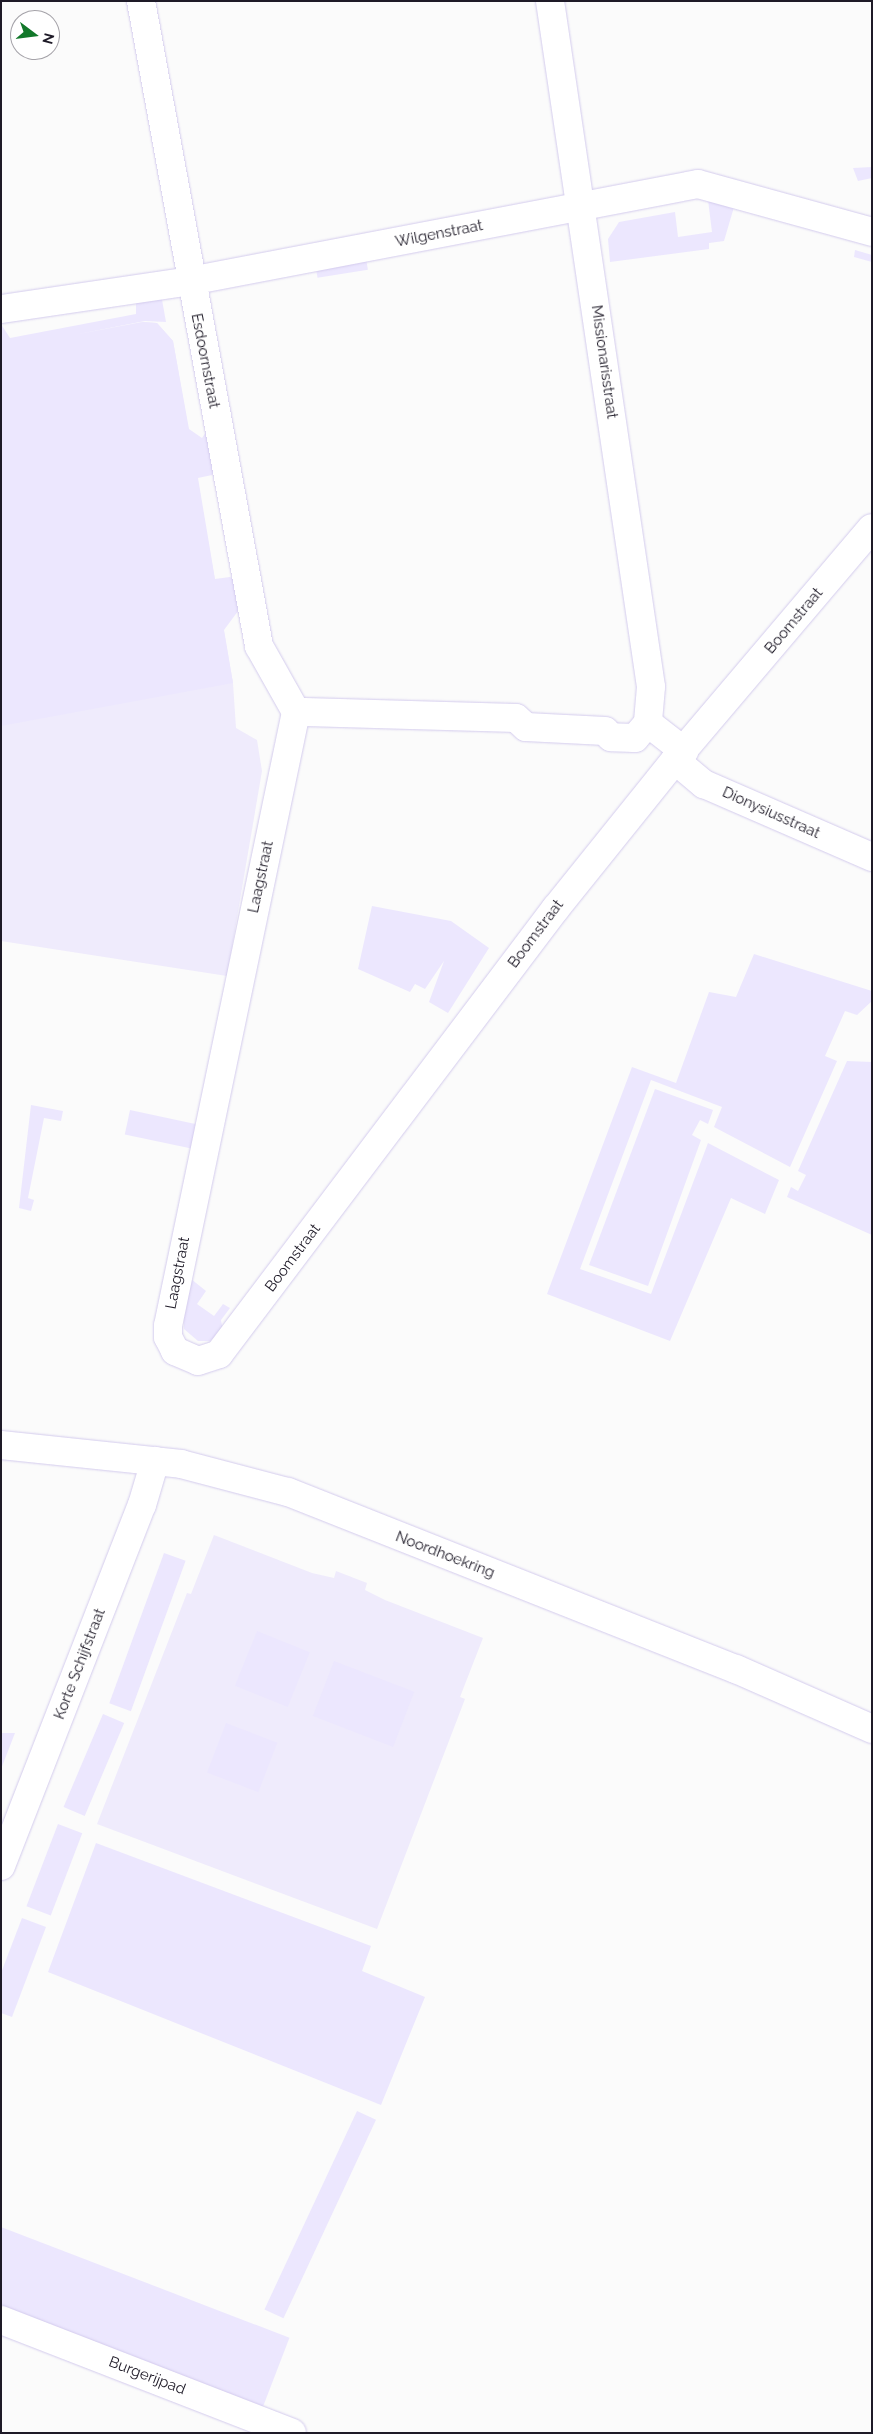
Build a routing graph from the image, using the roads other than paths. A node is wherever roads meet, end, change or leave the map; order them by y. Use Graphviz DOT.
graph roads {
  1 [pos="142,1"];
  2 [pos="550,1"];
  3 [pos="582,206"];
  4 [pos="872,232"];
  5 [pos="190,281"];
  6 [pos="1,308"];
  7 [pos="872,528"];
  8 [pos="296,712"];
  9 [pos="648,723"];
  10 [pos="679,756"];
  11 [pos="872,858"];
  12 [pos="219,1354"];
  13 [pos="1,1444"];
  14 [pos="155,1461"];
  15 [pos="872,1729"];
  16 [pos="1,1866"];
  17 [pos="1,2320"];
  18 [pos="292,2433"];
  1 -- 5 [label="street, Esdoornstraat"];
  2 -- 3 [label="street, Missionarisstraat"];
  3 -- 4 [label="street, Wilgenstraat"];
  3 -- 5 [label="street, Wilgenstraat"];
  3 -- 9 [label="street, Missionarisstraat"];
  5 -- 6 [label="street, Wilgenstraat"];
  5 -- 8 [label="street, Esdoornstraat"];
  7 -- 10 [label="street, Boomstraat"];
  8 -- 9 [label="street"];
  8 -- 12 [label="street, Laagstraat"];
  9 -- 10 [label="street, Dionysiusstraat"];
  10 -- 11 [label="street, Dionysiusstraat"];
  10 -- 12 [label="street, Boomstraat"];
  13 -- 14 [label="street, Noordhoekring"];
  14 -- 15 [label="street, Noordhoekring"];
  14 -- 16 [label="street, Korte Schijfstraat"];
  17 -- 18 [label="street, Burgerijpad"];
}
